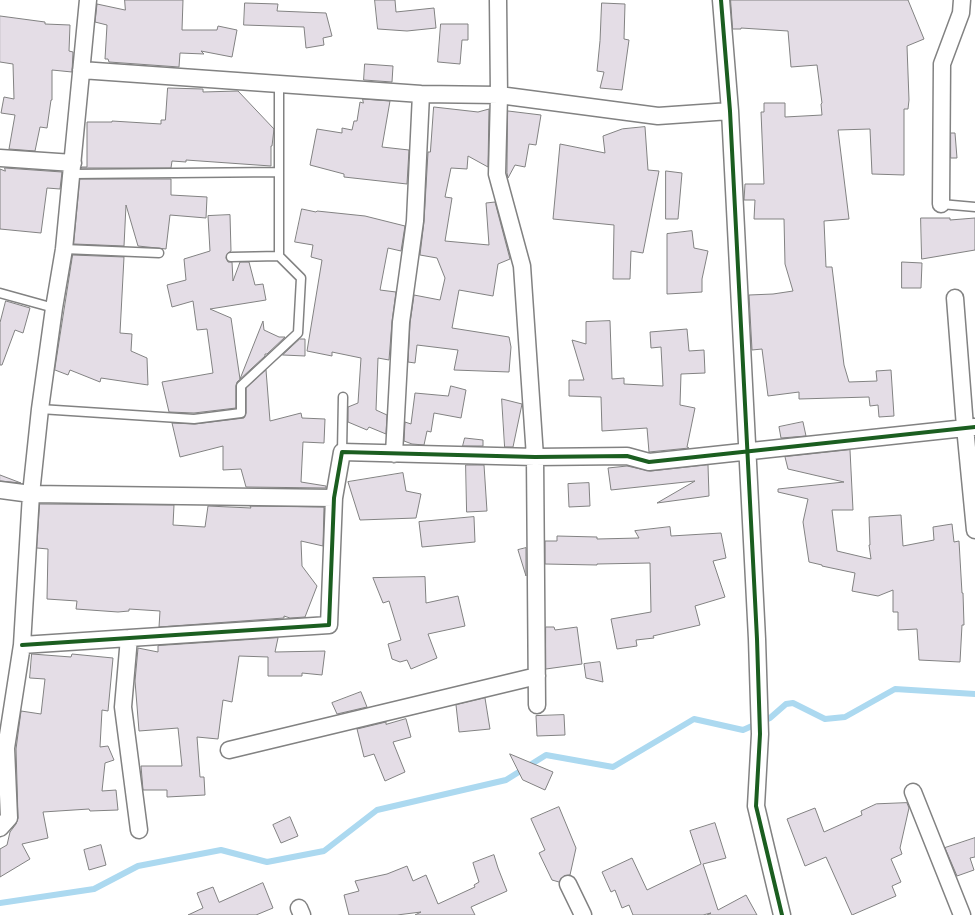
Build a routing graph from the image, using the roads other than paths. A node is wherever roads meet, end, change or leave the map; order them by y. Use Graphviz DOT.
graph roads {
  1 [pos="88,0"];
  2 [pos="498,0"];
  3 [pos="721,0"];
  4 [pos="962,0"];
  5 [pos="81,70"];
  6 [pos="279,83"];
  7 [pos="421,94"];
  8 [pos="499,95"];
  9 [pos="730,111"];
  10 [pos="0,158"];
  11 [pos="73,168"];
  12 [pos="279,172"];
  13 [pos="941,204"];
  14 [pos="975,207"];
  15 [pos="64,249"];
  16 [pos="159,253"];
  17 [pos="279,256"];
  18 [pos="231,257"];
  19 [pos="0,293"];
  20 [pos="955,298"];
  21 [pos="54,308"];
  22 [pos="343,398"];
  23 [pos="40,409"];
  24 [pos="970,427"];
  25 [pos="747,451"];
  26 [pos="342,452"];
  27 [pos="394,454"];
  28 [pos="535,457"];
  29 [pos="0,490"];
  30 [pos="31,494"];
  31 [pos="334,498"];
  32 [pos="975,530"];
  33 [pos="128,638"];
  34 [pos="22,645"];
  35 [pos="537,676"];
  36 [pos="537,705"];
  37 [pos="229,750"];
  38 [pos="913,792"];
  39 [pos="0,828"];
  40 [pos="139,830"];
  41 [pos="568,884"];
  42 [pos="583,915"];
  43 [pos="782,915"];
  44 [pos="962,915"];
  1 -- 5 [label="street"];
  2 -- 8 [label="street"];
  3 -- 9 [label="street"];
  4 -- 13 [label="street"];
  5 -- 6 [label="street"];
  5 -- 11 [label="street"];
  6 -- 7 [label="street"];
  6 -- 12 [label="lane"];
  7 -- 8 [label="street"];
  7 -- 27 [label="street"];
  8 -- 9 [label="street"];
  8 -- 28 [label="street"];
  9 -- 25 [label="street"];
  10 -- 11 [label="street"];
  11 -- 12 [label="lane"];
  11 -- 15 [label="street"];
  12 -- 17 [label="lane"];
  13 -- 14 [label="lane"];
  15 -- 16 [label="lane"];
  15 -- 21 [label="street"];
  17 -- 18 [label="lane"];
  17 -- 23 [label="lane"];
  19 -- 21 [label="lane"];
  20 -- 24 [label="street"];
  21 -- 23 [label="street"];
  22 -- 26 [label="lane"];
  23 -- 30 [label="street"];
  24 -- 25 [label="street"];
  24 -- 32 [label="street"];
  25 -- 28 [label="street"];
  25 -- 43 [label="street"];
  26 -- 27 [label="street"];
  26 -- 31 [label="street"];
  27 -- 28 [label="street"];
  28 -- 35 [label="street"];
  29 -- 30 [label="street"];
  30 -- 31 [label="street"];
  30 -- 34 [label="street"];
  31 -- 33 [label="street"];
  33 -- 34 [label="street"];
  33 -- 40 [label="street"];
  34 -- 39 [label="street"];
  35 -- 36 [label="street"];
  35 -- 37 [label="street"];
  38 -- 44 [label="street"];
  41 -- 42 [label="street"];
}
